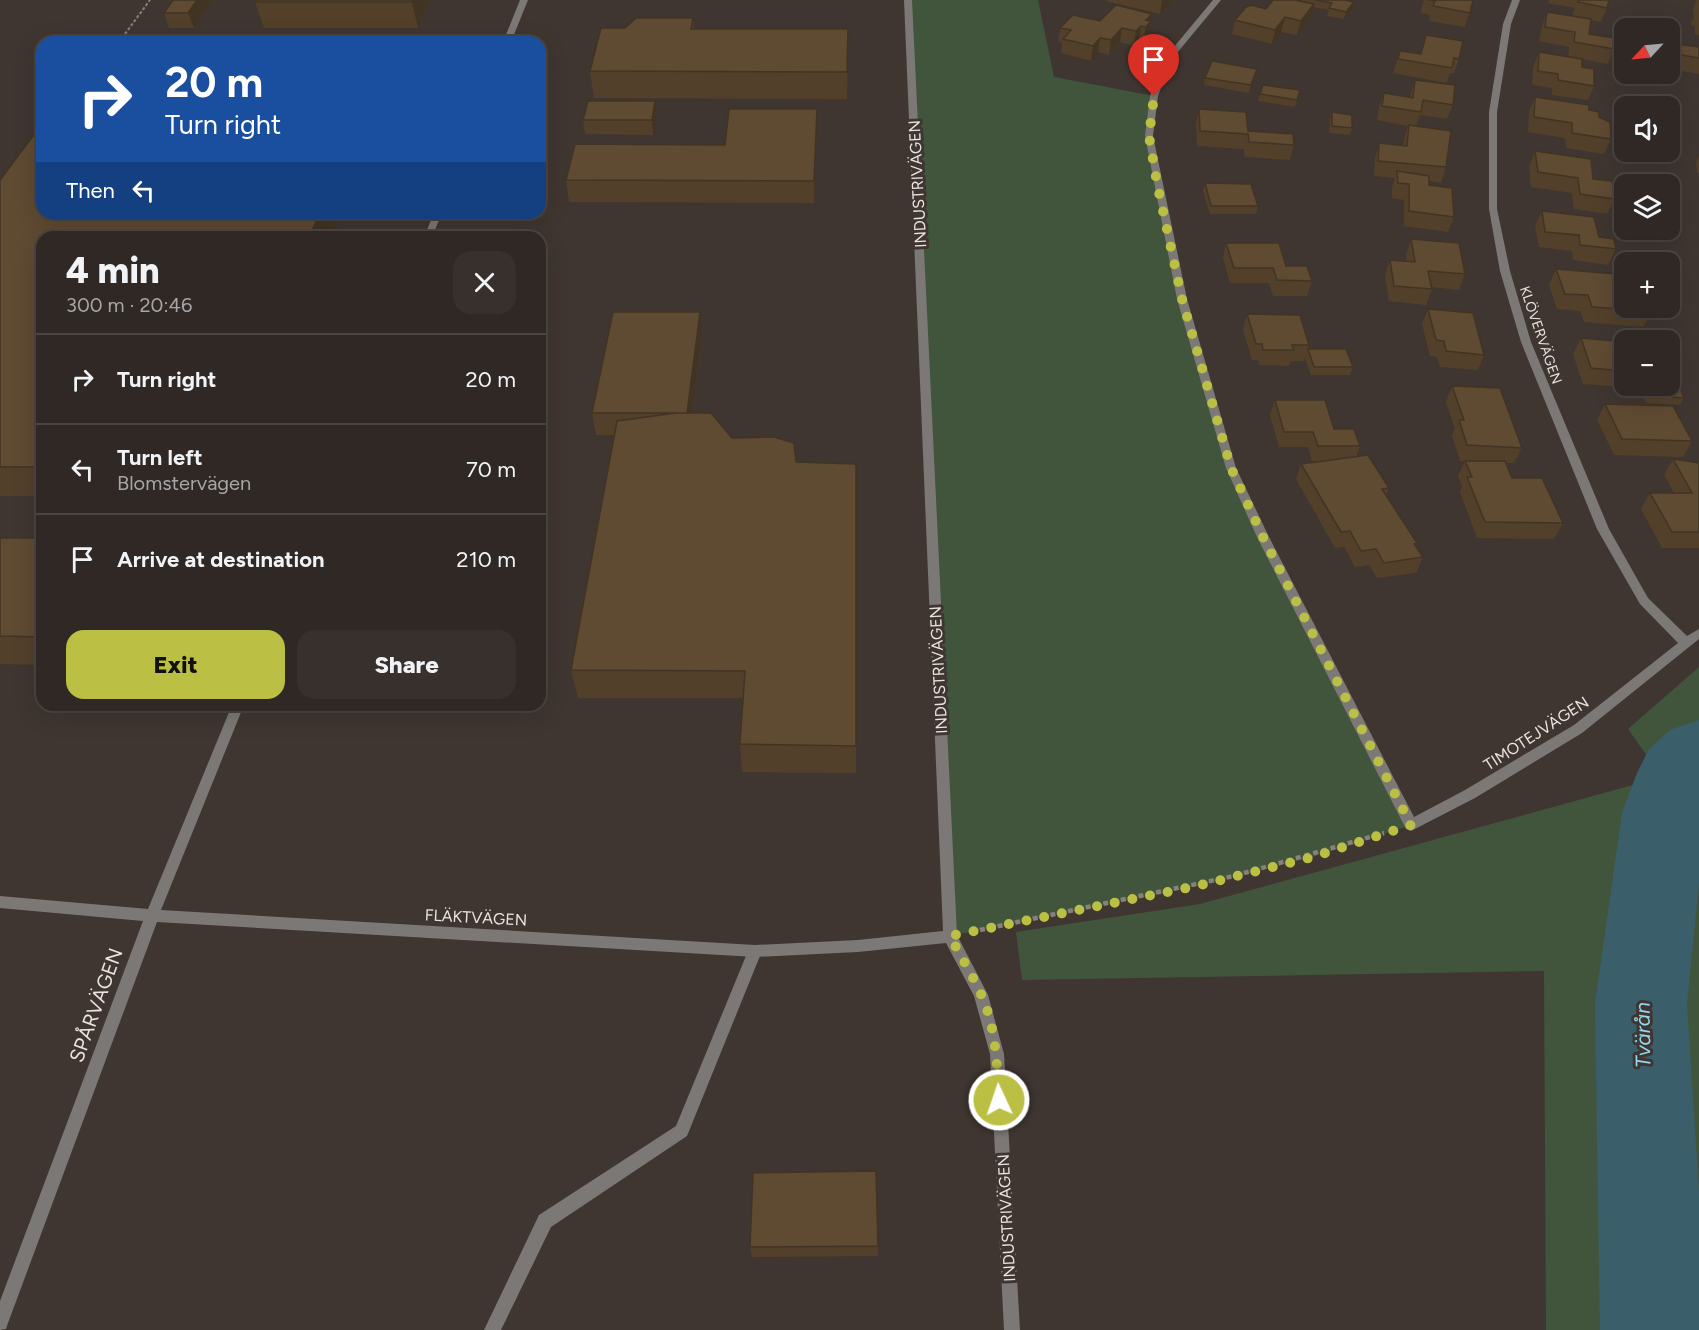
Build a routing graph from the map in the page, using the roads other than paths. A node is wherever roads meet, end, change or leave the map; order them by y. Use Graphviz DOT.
graph roads {
  1 [pos="524,0"];
  2 [pos="908,0"];
  3 [pos="1217,0"];
  4 [pos="1516,0"];
  5 [pos="509,36"];
  6 [pos="1699,633"];
  7 [pos="1686,644"];
  8 [pos="236,711"];
  9 [pos="0,902"];
  10 [pos="152,916"];
  11 [pos="950,936"];
  12 [pos="755,951"];
  13 [pos="0,1323"];
  14 [pos="492,1330"];
  15 [pos="1012,1330"];
  1 -- 5 [label="street"];
  2 -- 11 [label="street, INDUSTRIVÄGEN"];
  3 -- 7 [label="street, TIMOTEJVÄGEN"];
  4 -- 7 [label="street, KLÖVERVÄGEN"];
  6 -- 7 [label="street, TIMOTEJVÄGEN"];
  8 -- 10 [label="street, SPÅRVÄGEN"];
  9 -- 10 [label="street, FLÄKTVÄGEN"];
  10 -- 12 [label="street, FLÄKTVÄGEN"];
  10 -- 13 [label="street, SPÅRVÄGEN"];
  11 -- 12 [label="street, FLÄKTVÄGEN"];
  11 -- 15 [label="street, INDUSTRIVÄGEN"];
  12 -- 14 [label="street"];
}
